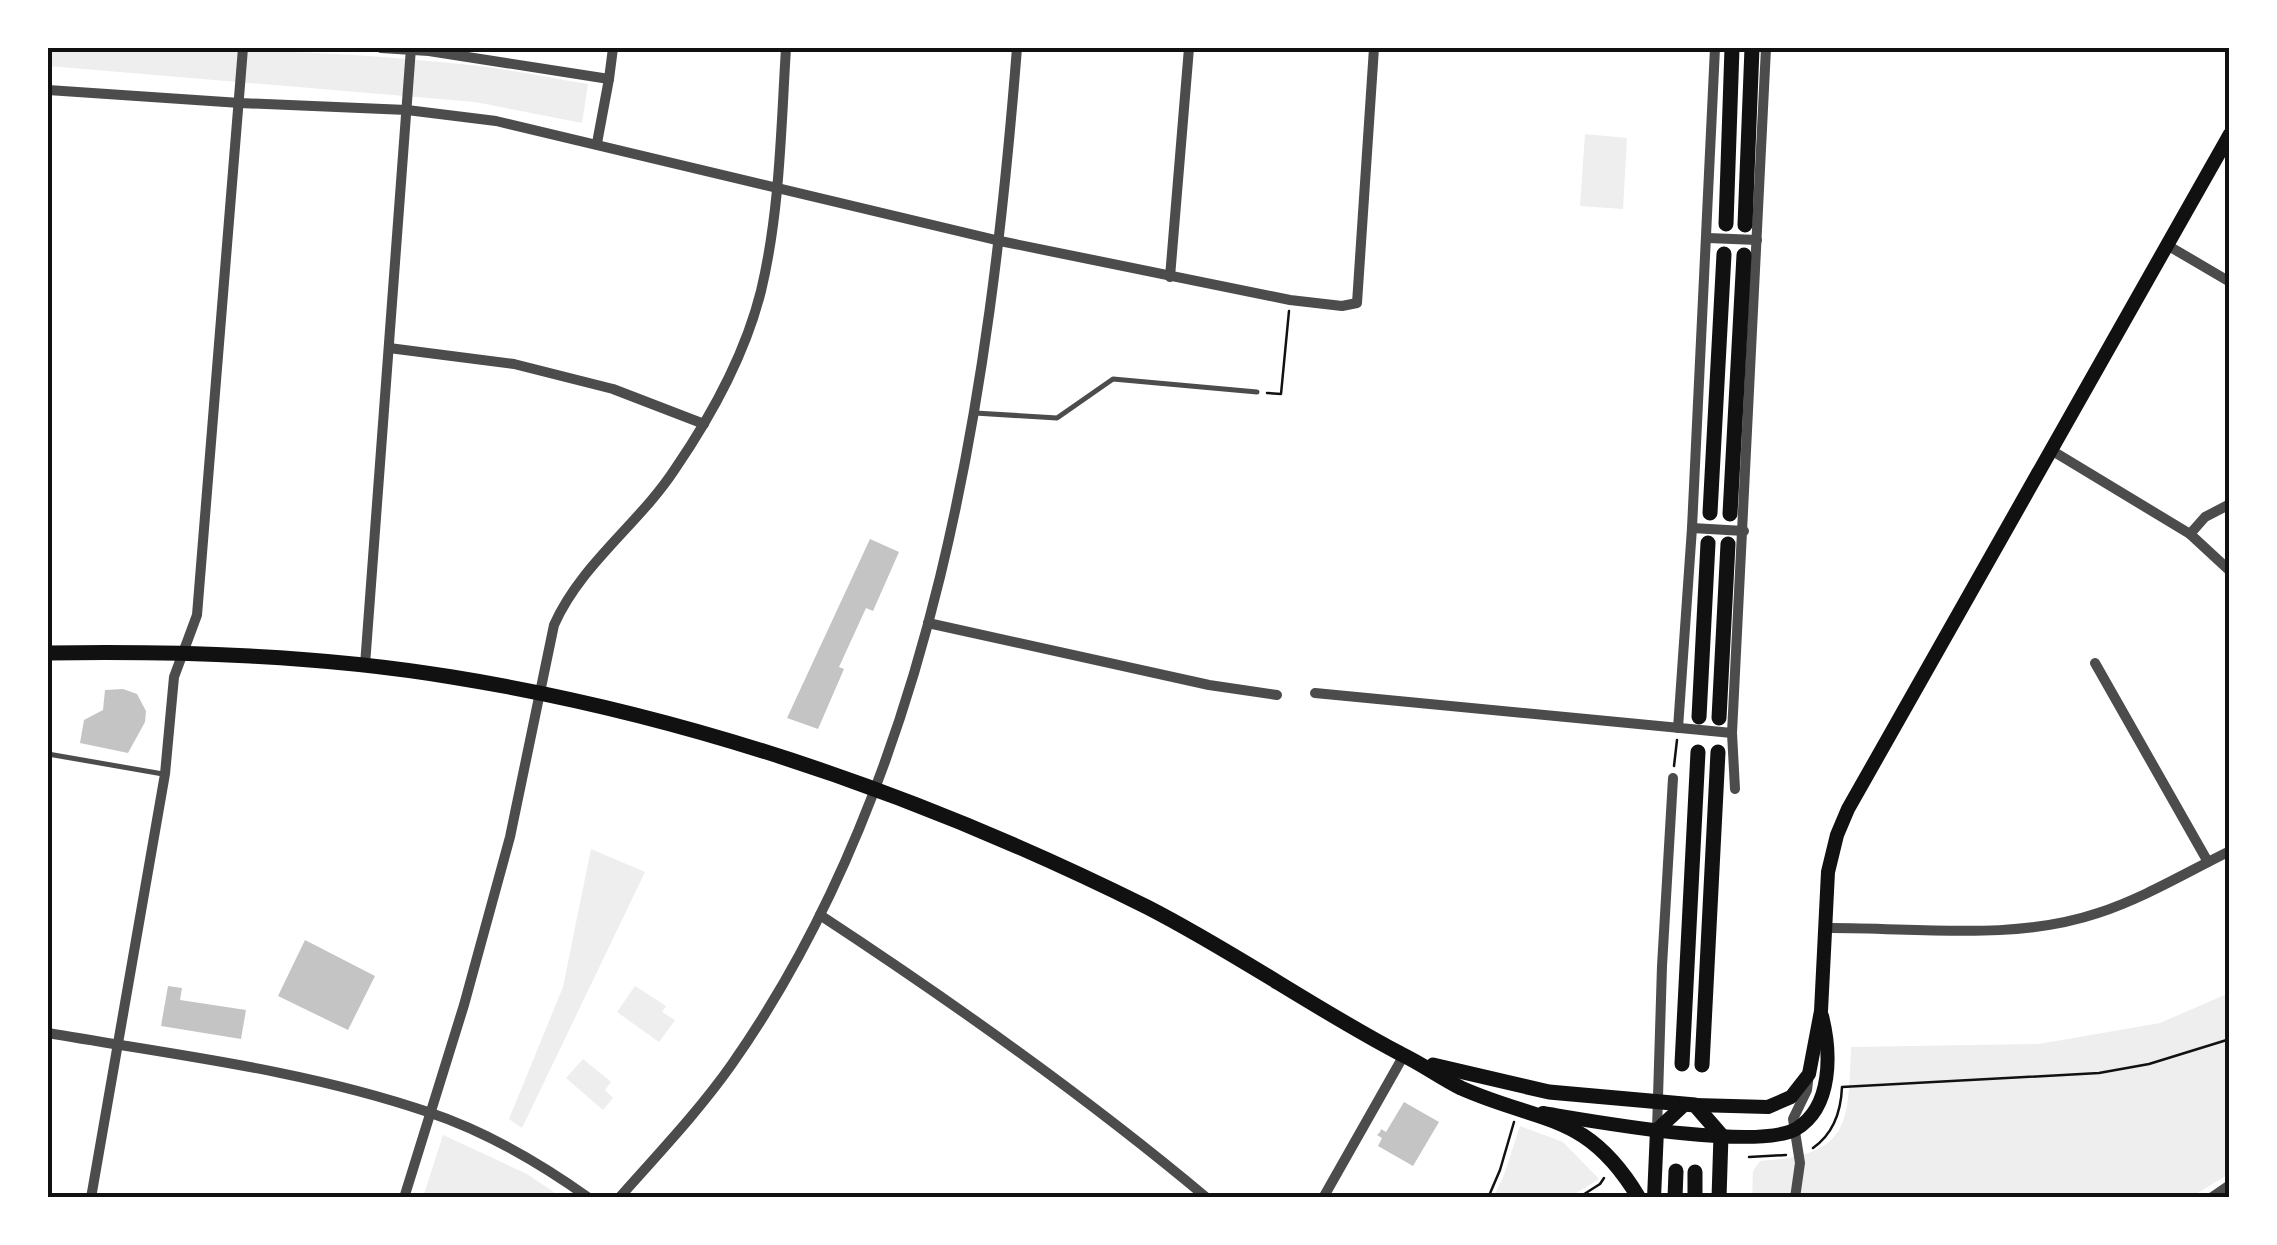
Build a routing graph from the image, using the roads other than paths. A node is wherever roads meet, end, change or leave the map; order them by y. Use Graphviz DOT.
graph roads {
  1 [pos="244,48"];
  2 [pos="381,48"];
  3 [pos="411,48"];
  4 [pos="613,48"];
  5 [pos="786,48"];
  6 [pos="1016,48"];
  7 [pos="1189,48"];
  8 [pos="1374,48"];
  9 [pos="1715,48"];
  10 [pos="1732,48"];
  11 [pos="1752,48"];
  12 [pos="1766,48"];
  13 [pos="609,79"];
  14 [pos="48,90"];
  15 [pos="240,103"];
  16 [pos="407,110"];
  17 [pos="2230,134"];
  18 [pos="596,143"];
  19 [pos="776,190"];
  20 [pos="1726,224"];
  21 [pos="1745,225"];
  22 [pos="1708,238"];
  23 [pos="1757,240"];
  24 [pos="1000,242"];
  25 [pos="2167,245"];
  26 [pos="1724,254"];
  27 [pos="1744,255"];
  28 [pos="1170,276"];
  29 [pos="2230,282"];
  30 [pos="389,348"];
  31 [pos="1257,392"];
  32 [pos="975,412"];
  33 [pos="704,424"];
  34 [pos="2051,450"];
  35 [pos="2230,504"];
  36 [pos="1710,513"];
  37 [pos="1730,514"];
  38 [pos="1692,528"];
  39 [pos="1744,531"];
  40 [pos="2190,534"];
  41 [pos="1708,543"];
  42 [pos="1728,544"];
  43 [pos="2230,571"];
  44 [pos="928,623"];
  45 [pos="48,652"];
  46 [pos="182,654"];
  47 [pos="2095,663"];
  48 [pos="365,665"];
  49 [pos="538,692"];
  50 [pos="1315,692"];
  51 [pos="1277,695"];
  52 [pos="1699,717"];
  53 [pos="1718,718"];
  54 [pos="1678,728"];
  55 [pos="1732,733"];
  56 [pos="1698,752"];
  57 [pos="1718,752"];
  58 [pos="48,754"];
  59 [pos="165,774"];
  60 [pos="1673,778"];
  61 [pos="873,788"];
  62 [pos="1734,789"];
  63 [pos="2230,851"];
  64 [pos="2208,862"];
  65 [pos="820,915"];
  66 [pos="1824,928"];
  67 [pos="1821,1011"];
  68 [pos="48,1033"];
  69 [pos="118,1046"];
  70 [pos="1412,1058"];
  71 [pos="1682,1064"];
  72 [pos="1702,1064"];
  73 [pos="1809,1074"];
  74 [pos="1658,1102"];
  75 [pos="1690,1104"];
  76 [pos="1533,1111"];
  77 [pos="430,1112"];
  78 [pos="1657,1130"];
  79 [pos="1794,1130"];
  80 [pos="1721,1135"];
  81 [pos="1676,1171"];
  82 [pos="1695,1172"];
  83 [pos="2230,1185"];
  84 [pos="91,1198"];
  85 [pos="404,1198"];
  86 [pos="589,1198"];
  87 [pos="619,1198"];
  88 [pos="1208,1198"];
  89 [pos="1323,1198"];
  90 [pos="1639,1198"];
  91 [pos="1654,1198"];
  92 [pos="1675,1198"];
  93 [pos="1695,1198"];
  94 [pos="1719,1198"];
  95 [pos="1795,1198"];
  96 [pos="2211,1198"];
  1 -- 15 [label="street"];
  2 -- 3 [label="street"];
  3 -- 13 [label="street"];
  3 -- 16 [label="street"];
  4 -- 13 [label="street"];
  5 -- 19 [label="street"];
  6 -- 24 [label="street"];
  7 -- 28 [label="street"];
  8 -- 28 [label="street"];
  9 -- 22 [label="street"];
  10 -- 20 [label="main road"];
  11 -- 21 [label="main road"];
  12 -- 23 [label="street"];
  13 -- 18 [label="street"];
  14 -- 15 [label="street"];
  15 -- 16 [label="street"];
  15 -- 46 [label="street"];
  16 -- 18 [label="street"];
  16 -- 30 [label="street"];
  17 -- 25 [label="main road"];
  18 -- 19 [label="street"];
  19 -- 24 [label="street"];
  19 -- 33 [label="street"];
  22 -- 23 [label="street"];
  22 -- 38 [label="street"];
  23 -- 39 [label="street"];
  24 -- 28 [label="street"];
  24 -- 32 [label="street"];
  25 -- 29 [label="street"];
  25 -- 34 [label="main road"];
  26 -- 36 [label="main road"];
  27 -- 37 [label="main road"];
  30 -- 33 [label="street"];
  30 -- 48 [label="street"];
  31 -- 32 [label="lane"];
  32 -- 44 [label="street"];
  33 -- 49 [label="street"];
  34 -- 40 [label="street"];
  34 -- 66 [label="main road"];
  35 -- 40 [label="street"];
  38 -- 39 [label="street"];
  38 -- 54 [label="street"];
  39 -- 55 [label="street"];
  40 -- 43 [label="street"];
  41 -- 52 [label="main road"];
  42 -- 53 [label="main road"];
  44 -- 51 [label="street"];
  44 -- 61 [label="street"];
  45 -- 46 [label="main road"];
  46 -- 48 [label="main road"];
  46 -- 59 [label="street"];
  47 -- 64 [label="street"];
  48 -- 49 [label="main road"];
  49 -- 61 [label="main road"];
  49 -- 77 [label="street"];
  50 -- 54 [label="street"];
  54 -- 55 [label="street"];
  55 -- 62 [label="street"];
  56 -- 71 [label="main road"];
  57 -- 72 [label="main road"];
  58 -- 59 [label="lane"];
  59 -- 69 [label="street"];
  60 -- 74 [label="street"];
  61 -- 65 [label="street"];
  61 -- 70 [label="main road"];
  63 -- 64 [label="street"];
  64 -- 66 [label="street"];
  65 -- 87 [label="street"];
  65 -- 88 [label="street"];
  66 -- 67 [label="main road"];
  67 -- 73 [label="main road"];
  67 -- 79 [label="main road"];
  68 -- 69 [label="street"];
  69 -- 77 [label="street"];
  69 -- 84 [label="street"];
  70 -- 74 [label="main road"];
  70 -- 76 [label="main road"];
  70 -- 89 [label="street"];
  73 -- 75 [label="main road"];
  73 -- 79 [label="street"];
  74 -- 75 [label="main road"];
  74 -- 78 [label="street"];
  75 -- 78 [label="main road"];
  75 -- 80 [label="main road"];
  76 -- 78 [label="main road"];
  76 -- 90 [label="main road"];
  77 -- 85 [label="street"];
  77 -- 86 [label="street"];
  78 -- 80 [label="main road"];
  78 -- 91 [label="main road"];
  79 -- 80 [label="main road"];
  79 -- 95 [label="street"];
  80 -- 94 [label="main road"];
  81 -- 92 [label="main road"];
  82 -- 93 [label="main road"];
  83 -- 96 [label="street"];
}
